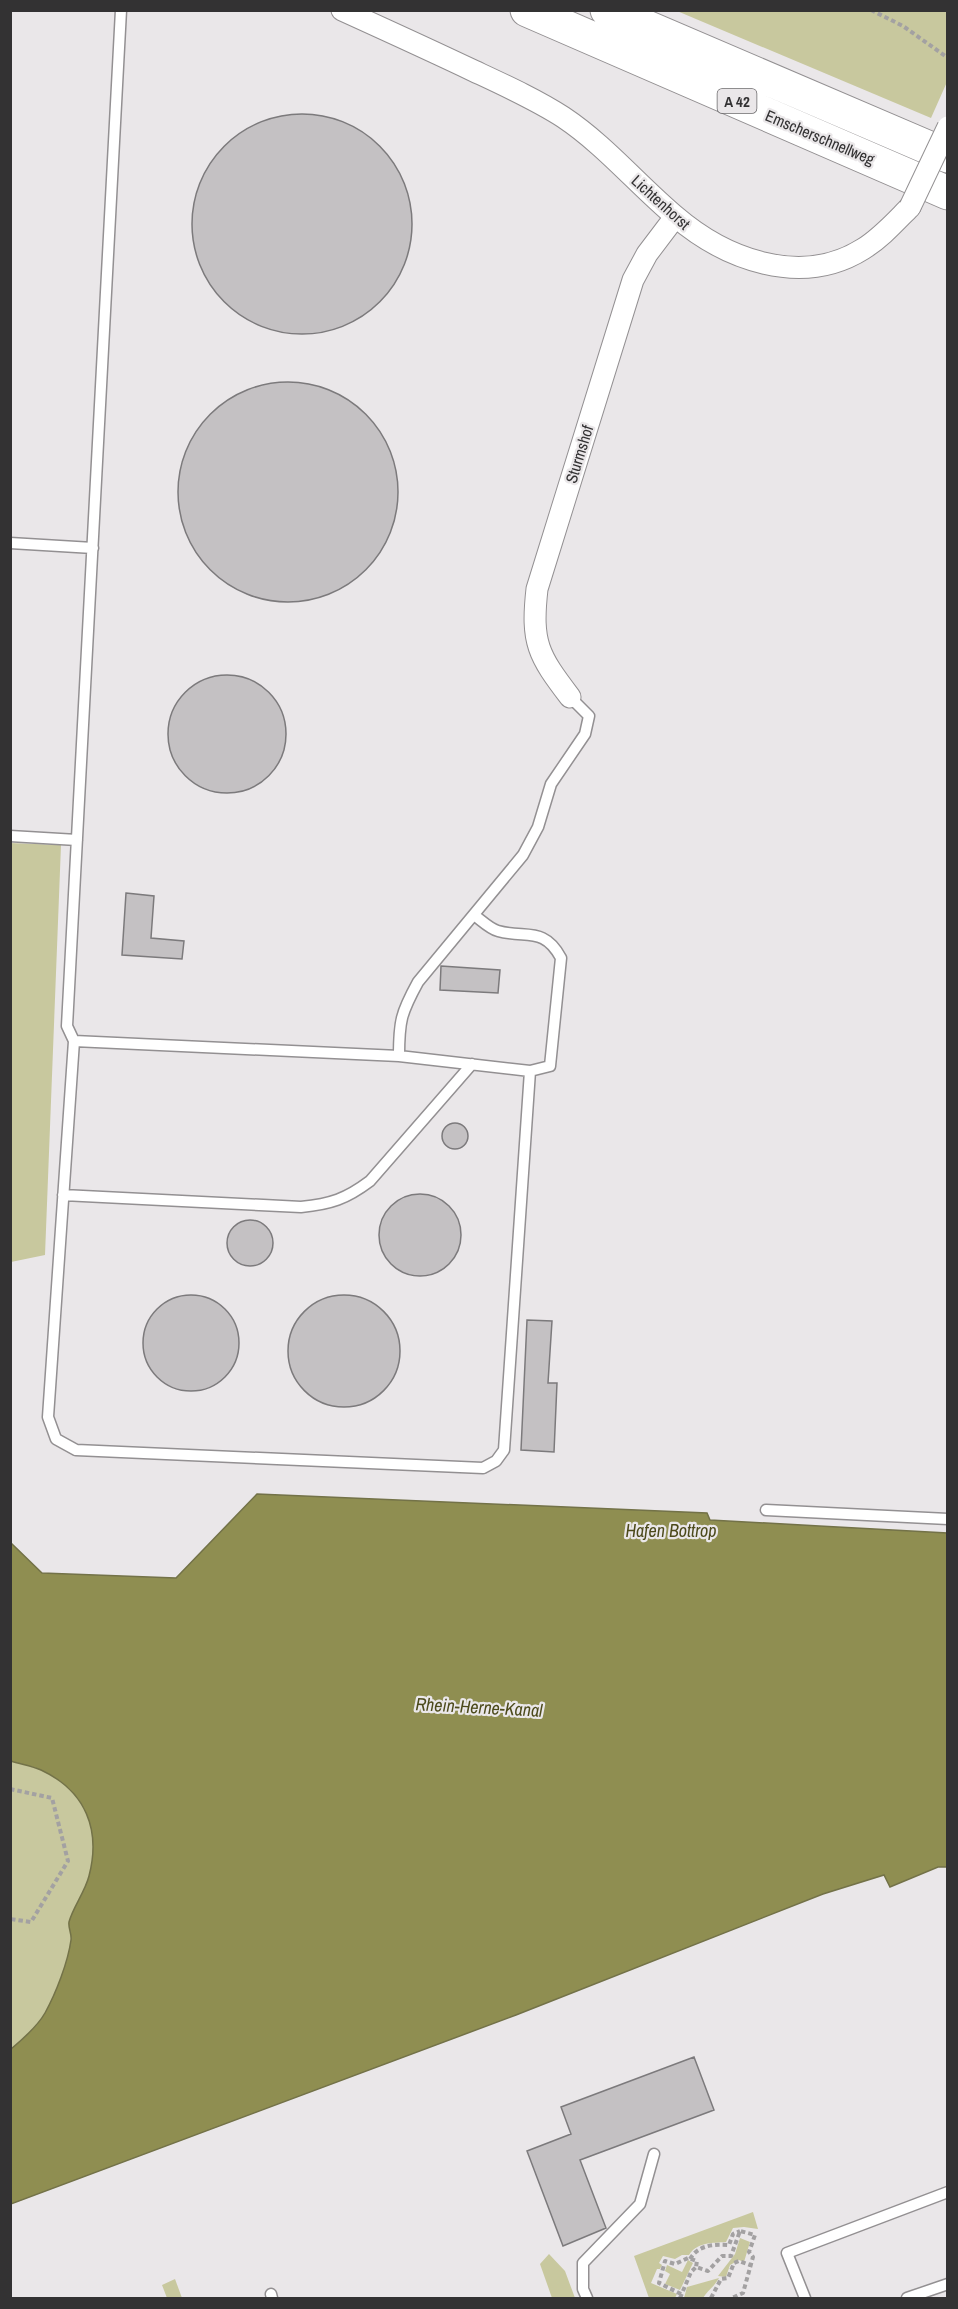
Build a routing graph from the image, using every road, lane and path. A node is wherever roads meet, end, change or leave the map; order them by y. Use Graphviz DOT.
graph roads {
  1 [pos="121,10"];
  2 [pos="342,10"];
  3 [pos="527,10"];
  4 [pos="607,10"];
  5 [pos="871,10"];
  6 [pos="948,58"];
  7 [pos="948,127"];
  8 [pos="948,156"];
  9 [pos="948,193"];
  10 [pos="675,217"];
  11 [pos="10,543"];
  12 [pos="93,548"];
  13 [pos="570,697"];
  14 [pos="10,836"];
  15 [pos="77,840"];
  16 [pos="474,915"];
  17 [pos="74,1041"];
  18 [pos="399,1056"];
  19 [pos="472,1064"];
  20 [pos="530,1071"];
  21 [pos="63,1195"];
  22 [pos="766,1510"];
  23 [pos="948,1519"];
  24 [pos="10,1789"];
  25 [pos="10,1919"];
  26 [pos="654,2154"];
  27 [pos="948,2192"];
  28 [pos="740,2231"];
  29 [pos="690,2259"];
  30 [pos="750,2265"];
  31 [pos="696,2266"];
  32 [pos="948,2284"];
  33 [pos="681,2296"];
  34 [pos="587,2298"];
  35 [pos="711,2298"];
  36 [pos="732,2298"];
  37 [pos="805,2298"];
  38 [pos="907,2298"];
  1 -- 12 [label="lane"];
  2 -- 10 [label="street, Lichtenhorst"];
  3 -- 9 [label="highway, Emscherschnellweg / A 42"];
  4 -- 8 [label="highway, Emscherschnellweg / A 42"];
  5 -- 6 [label="path"];
  7 -- 10 [label="street, Lichtenhorst, bridge"];
  10 -- 13 [label="street, Sturmshof"];
  11 -- 12 [label="lane"];
  12 -- 15 [label="lane"];
  13 -- 16 [label="lane"];
  14 -- 15 [label="lane"];
  15 -- 17 [label="lane"];
  16 -- 18 [label="lane"];
  16 -- 20 [label="lane"];
  17 -- 18 [label="lane"];
  17 -- 21 [label="lane"];
  18 -- 19 [label="lane"];
  19 -- 20 [label="lane"];
  19 -- 21 [label="lane"];
  20 -- 21 [label="lane"];
  22 -- 23 [label="lane"];
  24 -- 25 [label="path"];
  26 -- 34 [label="lane"];
  27 -- 37 [label="lane"];
  28 -- 29 [label="path"];
  28 -- 30 [label="path"];
  28 -- 31 [label="path"];
  29 -- 31 [label="path"];
  29 -- 33 [label="path"];
  30 -- 35 [label="path"];
  30 -- 36 [label="path"];
  31 -- 33 [label="path"];
  32 -- 38 [label="lane"];
}
